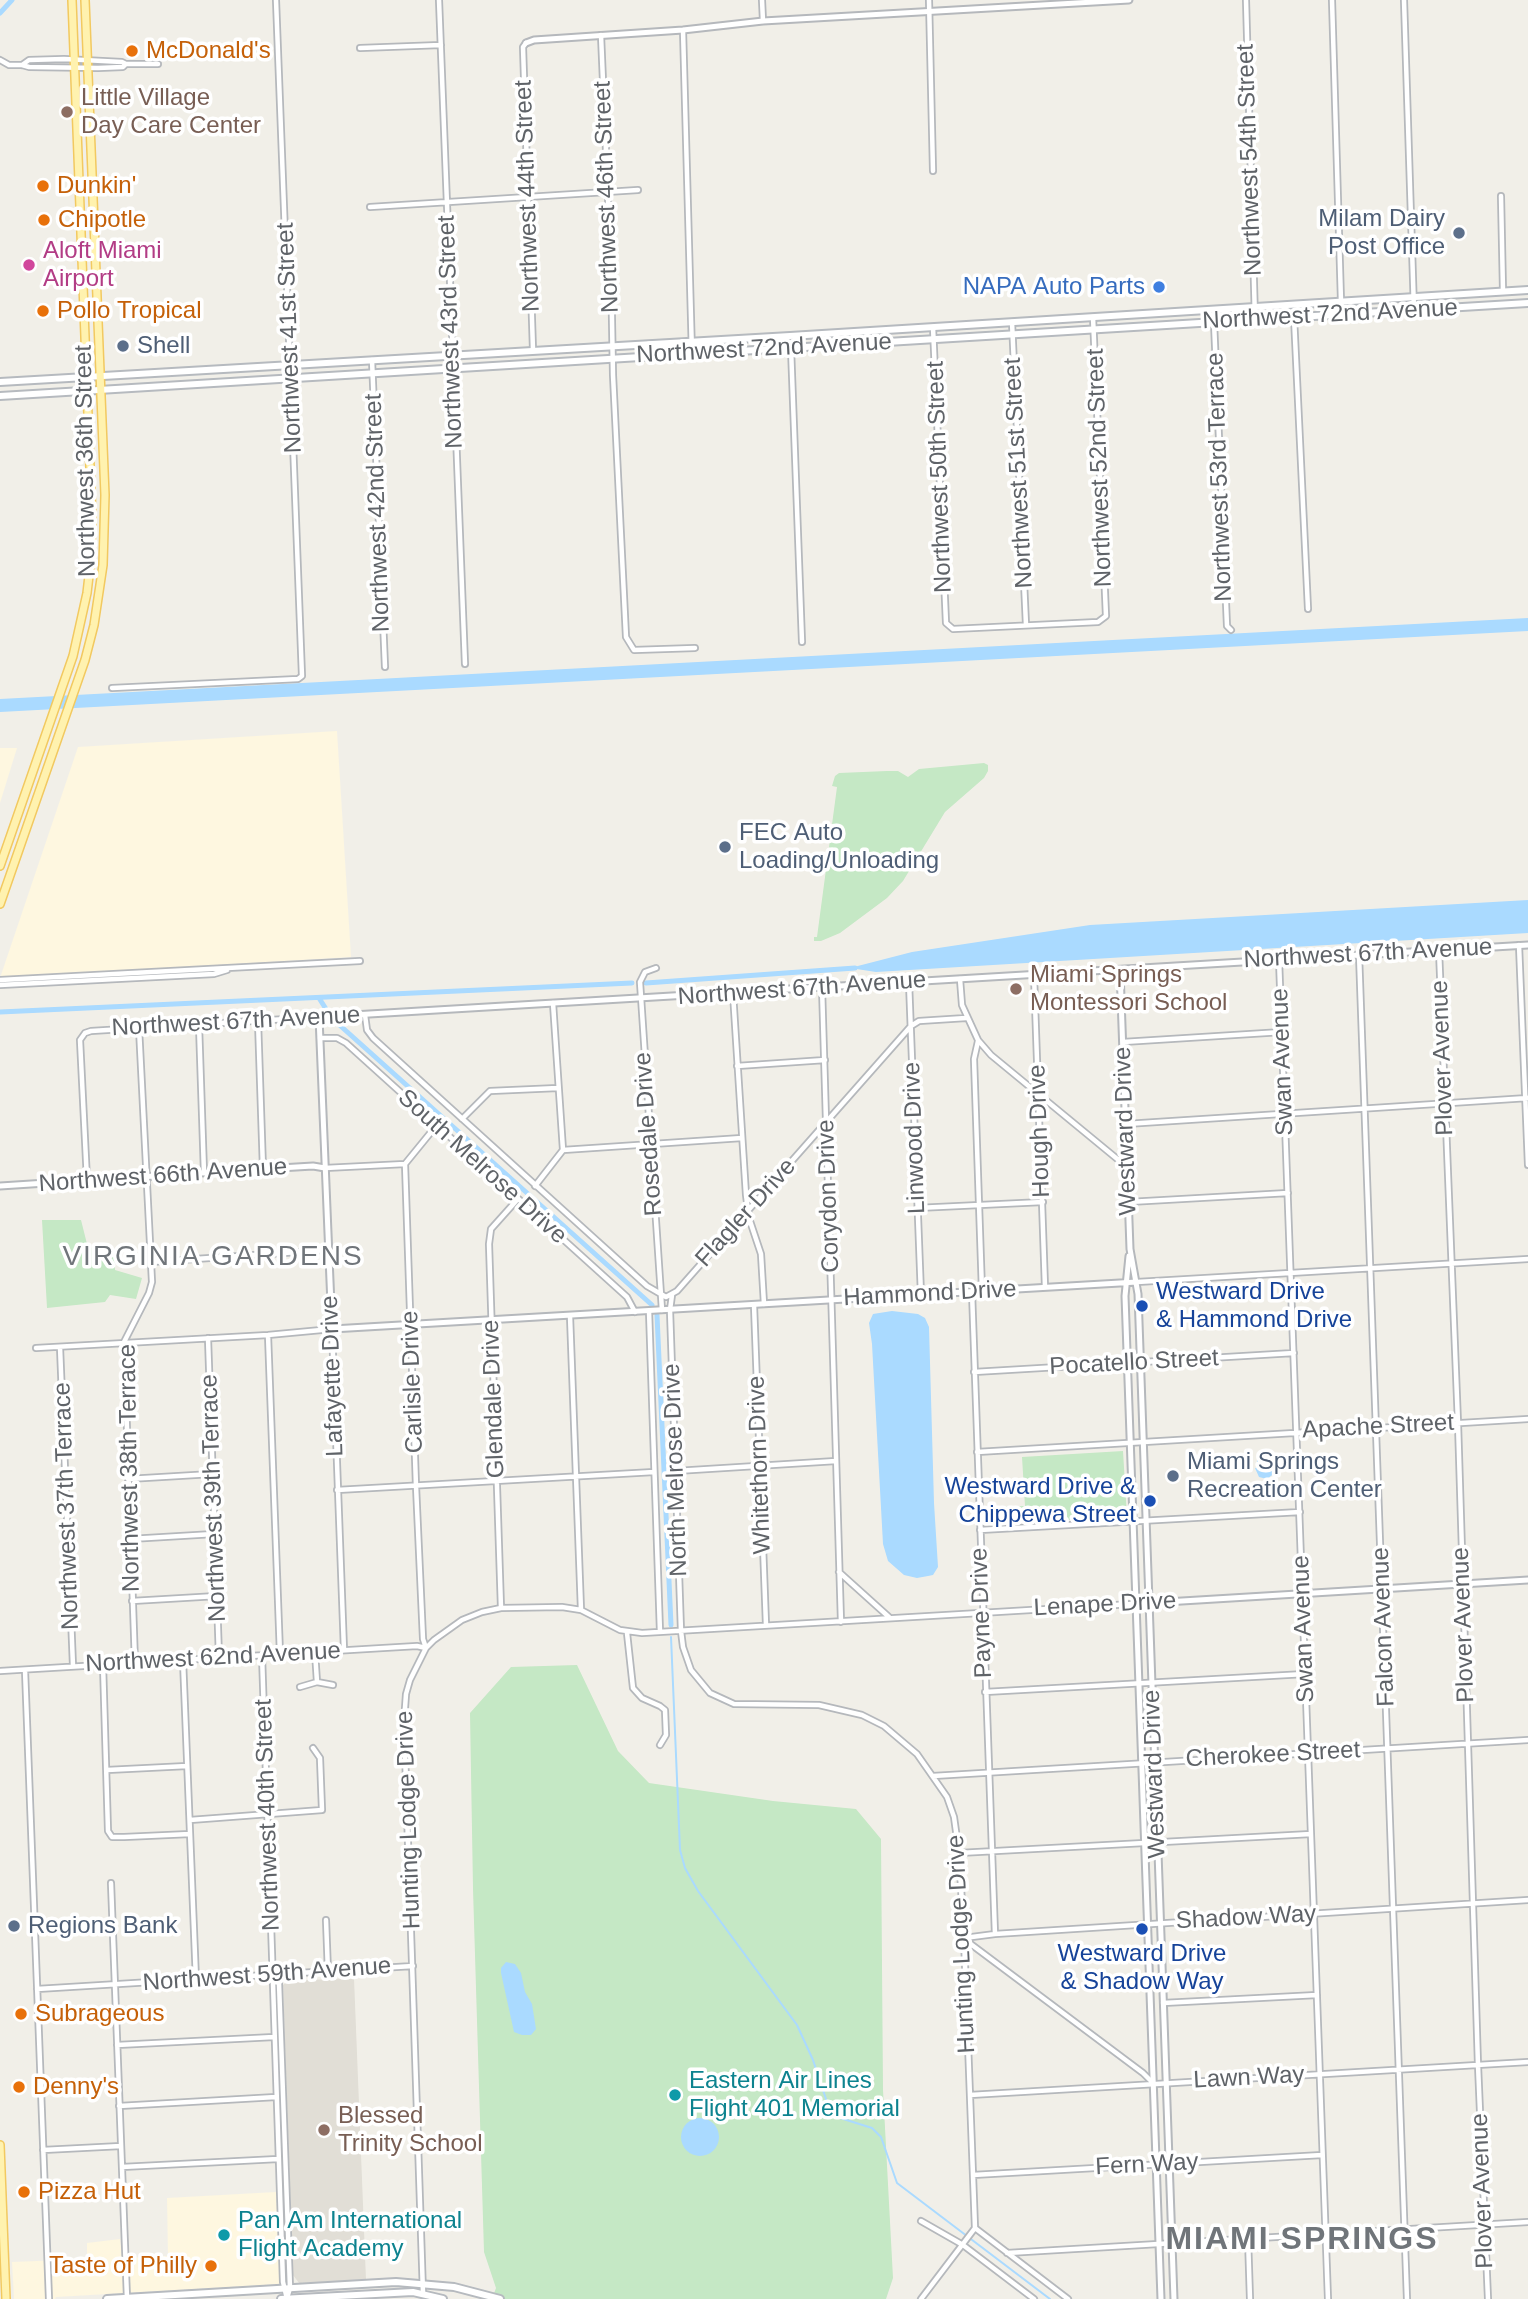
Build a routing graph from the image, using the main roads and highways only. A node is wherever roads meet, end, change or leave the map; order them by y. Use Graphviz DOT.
graph roads {
  1 [pos="72,0"];
  2 [pos="85,0"];
  3 [pos="91,142"];
  4 [pos="78,143"];
  5 [pos="1528,290"];
  6 [pos="1528,303"];
  7 [pos="834,333"];
  8 [pos="825,346"];
  9 [pos="533,350"];
  10 [pos="544,362"];
  11 [pos="100,376"];
  12 [pos="86,377"];
  13 [pos="0,382"];
  14 [pos="101,389"];
  15 [pos="86,390"];
  16 [pos="0,396"];
  17 [pos="0,866"];
  18 [pos="0,904"];
  19 [pos="0,2145"];
  20 [pos="0,2152"];
  21 [pos="127,2298"];
  22 [pos="6,2299"];
  23 [pos="107,2299"];
  24 [pos="281,2299"];
  25 [pos="287,2299"];
  26 [pos="443,2299"];
  27 [pos="500,2299"];
  1 -- 4 [label="main road, Northwest 36th Street"];
  2 -- 3 [label="main road, Northwest 36th Street"];
  3 -- 4 [label="main road"];
  3 -- 11 [label="main road, Northwest 36th Street"];
  4 -- 12 [label="main road, Northwest 36th Street"];
  5 -- 7 [label="main road, Northwest 72nd Avenue"];
  6 -- 8 [label="main road, Northwest 72nd Avenue"];
  7 -- 8 [label="main road"];
  7 -- 9 [label="main road, Northwest 72nd Avenue"];
  8 -- 10 [label="main road, Northwest 72nd Avenue"];
  9 -- 10 [label="main road"];
  9 -- 11 [label="main road, Northwest 72nd Avenue"];
  10 -- 14 [label="main road, Northwest 72nd Avenue"];
  11 -- 12 [label="main road, Northwest 72nd Avenue"];
  11 -- 14 [label="main road, Northwest 36th Street"];
  12 -- 13 [label="main road, Northwest 72nd Avenue"];
  12 -- 15 [label="main road, Northwest 36th Street"];
  14 -- 15 [label="main road, Northwest 72nd Avenue"];
  14 -- 18 [label="main road, Northwest 36th Street"];
  15 -- 16 [label="main road, Northwest 72nd Avenue"];
  15 -- 17 [label="main road, Northwest 36th Street"];
  19 -- 20 [label="main road"];
  20 -- 22 [label="main road"];
  21 -- 23 [label="main road"];
  21 -- 27 [label="main road"];
  24 -- 25 [label="main road"];
  25 -- 26 [label="main road"];
}
